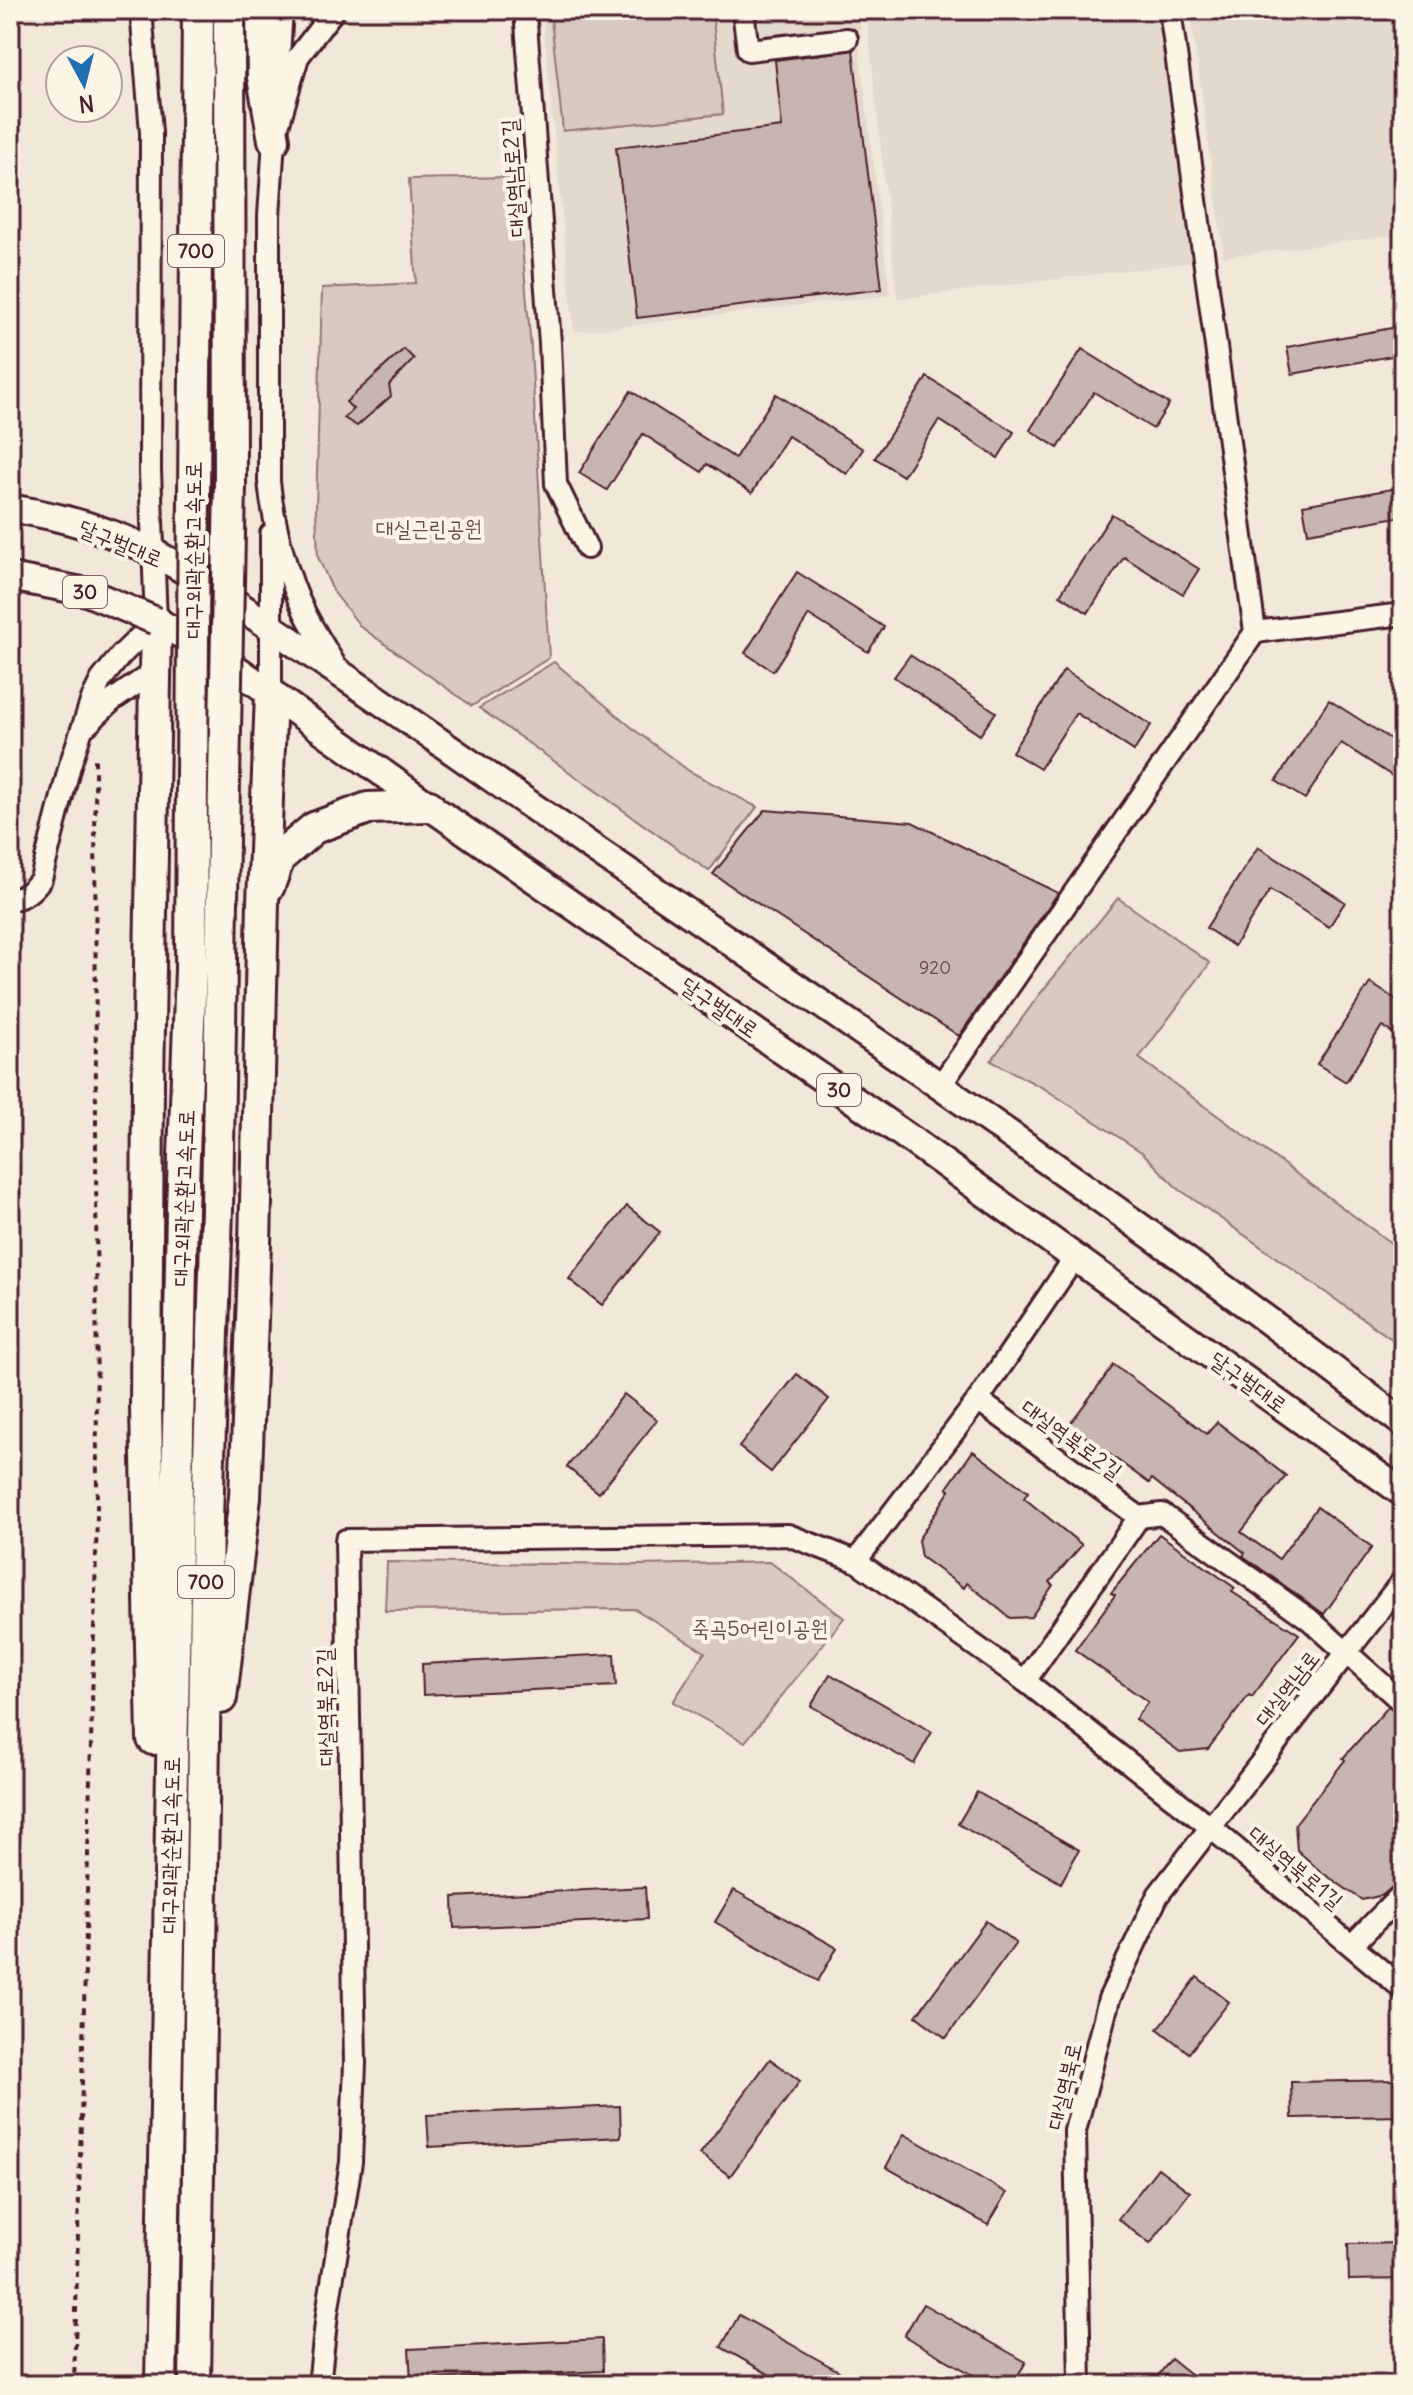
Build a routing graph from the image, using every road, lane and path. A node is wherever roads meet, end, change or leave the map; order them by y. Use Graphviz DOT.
graph roads {
  1 [pos="141,10"];
  2 [pos="198,10"];
  3 [pos="229,10"];
  4 [pos="262,10"];
  5 [pos="282,10"];
  6 [pos="334,10"];
  7 [pos="525,10"];
  8 [pos="743,10"];
  9 [pos="1170,10"];
  10 [pos="847,39"];
  11 [pos="274,140"];
  12 [pos="271,505"];
  13 [pos="10,508"];
  14 [pos="587,548"];
  15 [pos="152,552"];
  16 [pos="10,577"];
  17 [pos="1403,614"];
  18 [pos="156,621"];
  19 [pos="272,628"];
  20 [pos="1255,632"];
  21 [pos="155,671"];
  22 [pos="340,673"];
  23 [pos="271,694"];
  24 [pos="95,715"];
  25 [pos="79,734"];
  26 [pos="429,806"];
  27 [pos="10,900"];
  28 [pos="263,903"];
  29 [pos="940,1086"];
  30 [pos="1075,1257"];
  31 [pos="978,1400"];
  32 [pos="1403,1423"];
  33 [pos="1403,1493"];
  34 [pos="1139,1517"];
  35 [pos="856,1561"];
  36 [pos="1403,1580"];
  37 [pos="1345,1653"];
  38 [pos="1025,1681"];
  39 [pos="1395,1696"];
  40 [pos="1209,1826"];
  41 [pos="203,1831"];
  42 [pos="1403,1893"];
  43 [pos="1352,1945"];
  44 [pos="168,1957"];
  45 [pos="1403,1989"];
  46 [pos="74,2385"];
  47 [pos="161,2385"];
  48 [pos="195,2385"];
  49 [pos="319,2385"];
  50 [pos="1080,2385"];
  1 -- 15 [label="street"];
  2 -- 44 [label="highway, 대구외곽순환고속도로 / 700, bridge"];
  3 -- 41 [label="highway, 대구외곽순환고속도로 / 700, bridge"];
  4 -- 11 [label="highway"];
  5 -- 11 [label="street"];
  6 -- 11 [label="street"];
  7 -- 14 [label="street, 대실역남로2길"];
  8 -- 10 [label="street"];
  9 -- 20 [label="street"];
  11 -- 12 [label="street"];
  12 -- 19 [label="street"];
  12 -- 22 [label="street"];
  13 -- 15 [label="main road, 달구벌대로"];
  15 -- 18 [label="street"];
  15 -- 19 [label="main road, 달구벌대로"];
  16 -- 18 [label="main road, 달구벌대로 / 30, bridge"];
  17 -- 20 [label="street"];
  18 -- 21 [label="highway"];
  18 -- 23 [label="main road, 달구벌대로 / 30"];
  18 -- 25 [label="street"];
  19 -- 22 [label="main road, 달구벌대로"];
  19 -- 23 [label="street"];
  20 -- 29 [label="street"];
  21 -- 24 [label="street"];
  21 -- 44 [label="highway"];
  22 -- 29 [label="main road, 달구벌대로"];
  23 -- 26 [label="main road, 달구벌대로 / 30"];
  23 -- 28 [label="highway"];
  24 -- 25 [label="street"];
  24 -- 46 [label="path"];
  25 -- 27 [label="street"];
  26 -- 28 [label="highway"];
  26 -- 30 [label="main road, 달구벌대로 / 30"];
  28 -- 41 [label="highway"];
  29 -- 32 [label="main road, 달구벌대로"];
  30 -- 31 [label="street"];
  30 -- 33 [label="main road, 달구벌대로 / 30"];
  31 -- 34 [label="street, 대실역북로2길"];
  31 -- 35 [label="street"];
  34 -- 37 [label="street"];
  34 -- 38 [label="street"];
  35 -- 38 [label="street, 대실역북로2길"];
  35 -- 49 [label="street, 대실역북로2길"];
  36 -- 37 [label="street, 대실역남로"];
  37 -- 39 [label="street"];
  37 -- 40 [label="street, 대실역남로"];
  38 -- 40 [label="street, 대실역북로2길"];
  40 -- 43 [label="street, 대실역북로1길"];
  40 -- 50 [label="street, 대실역북로"];
  41 -- 48 [label="highway, 대구외곽순환고속도로 / 700"];
  42 -- 43 [label="street"];
  43 -- 45 [label="street, 대실역북로1길"];
  44 -- 47 [label="highway, 대구외곽순환고속도로 / 700"];
}
